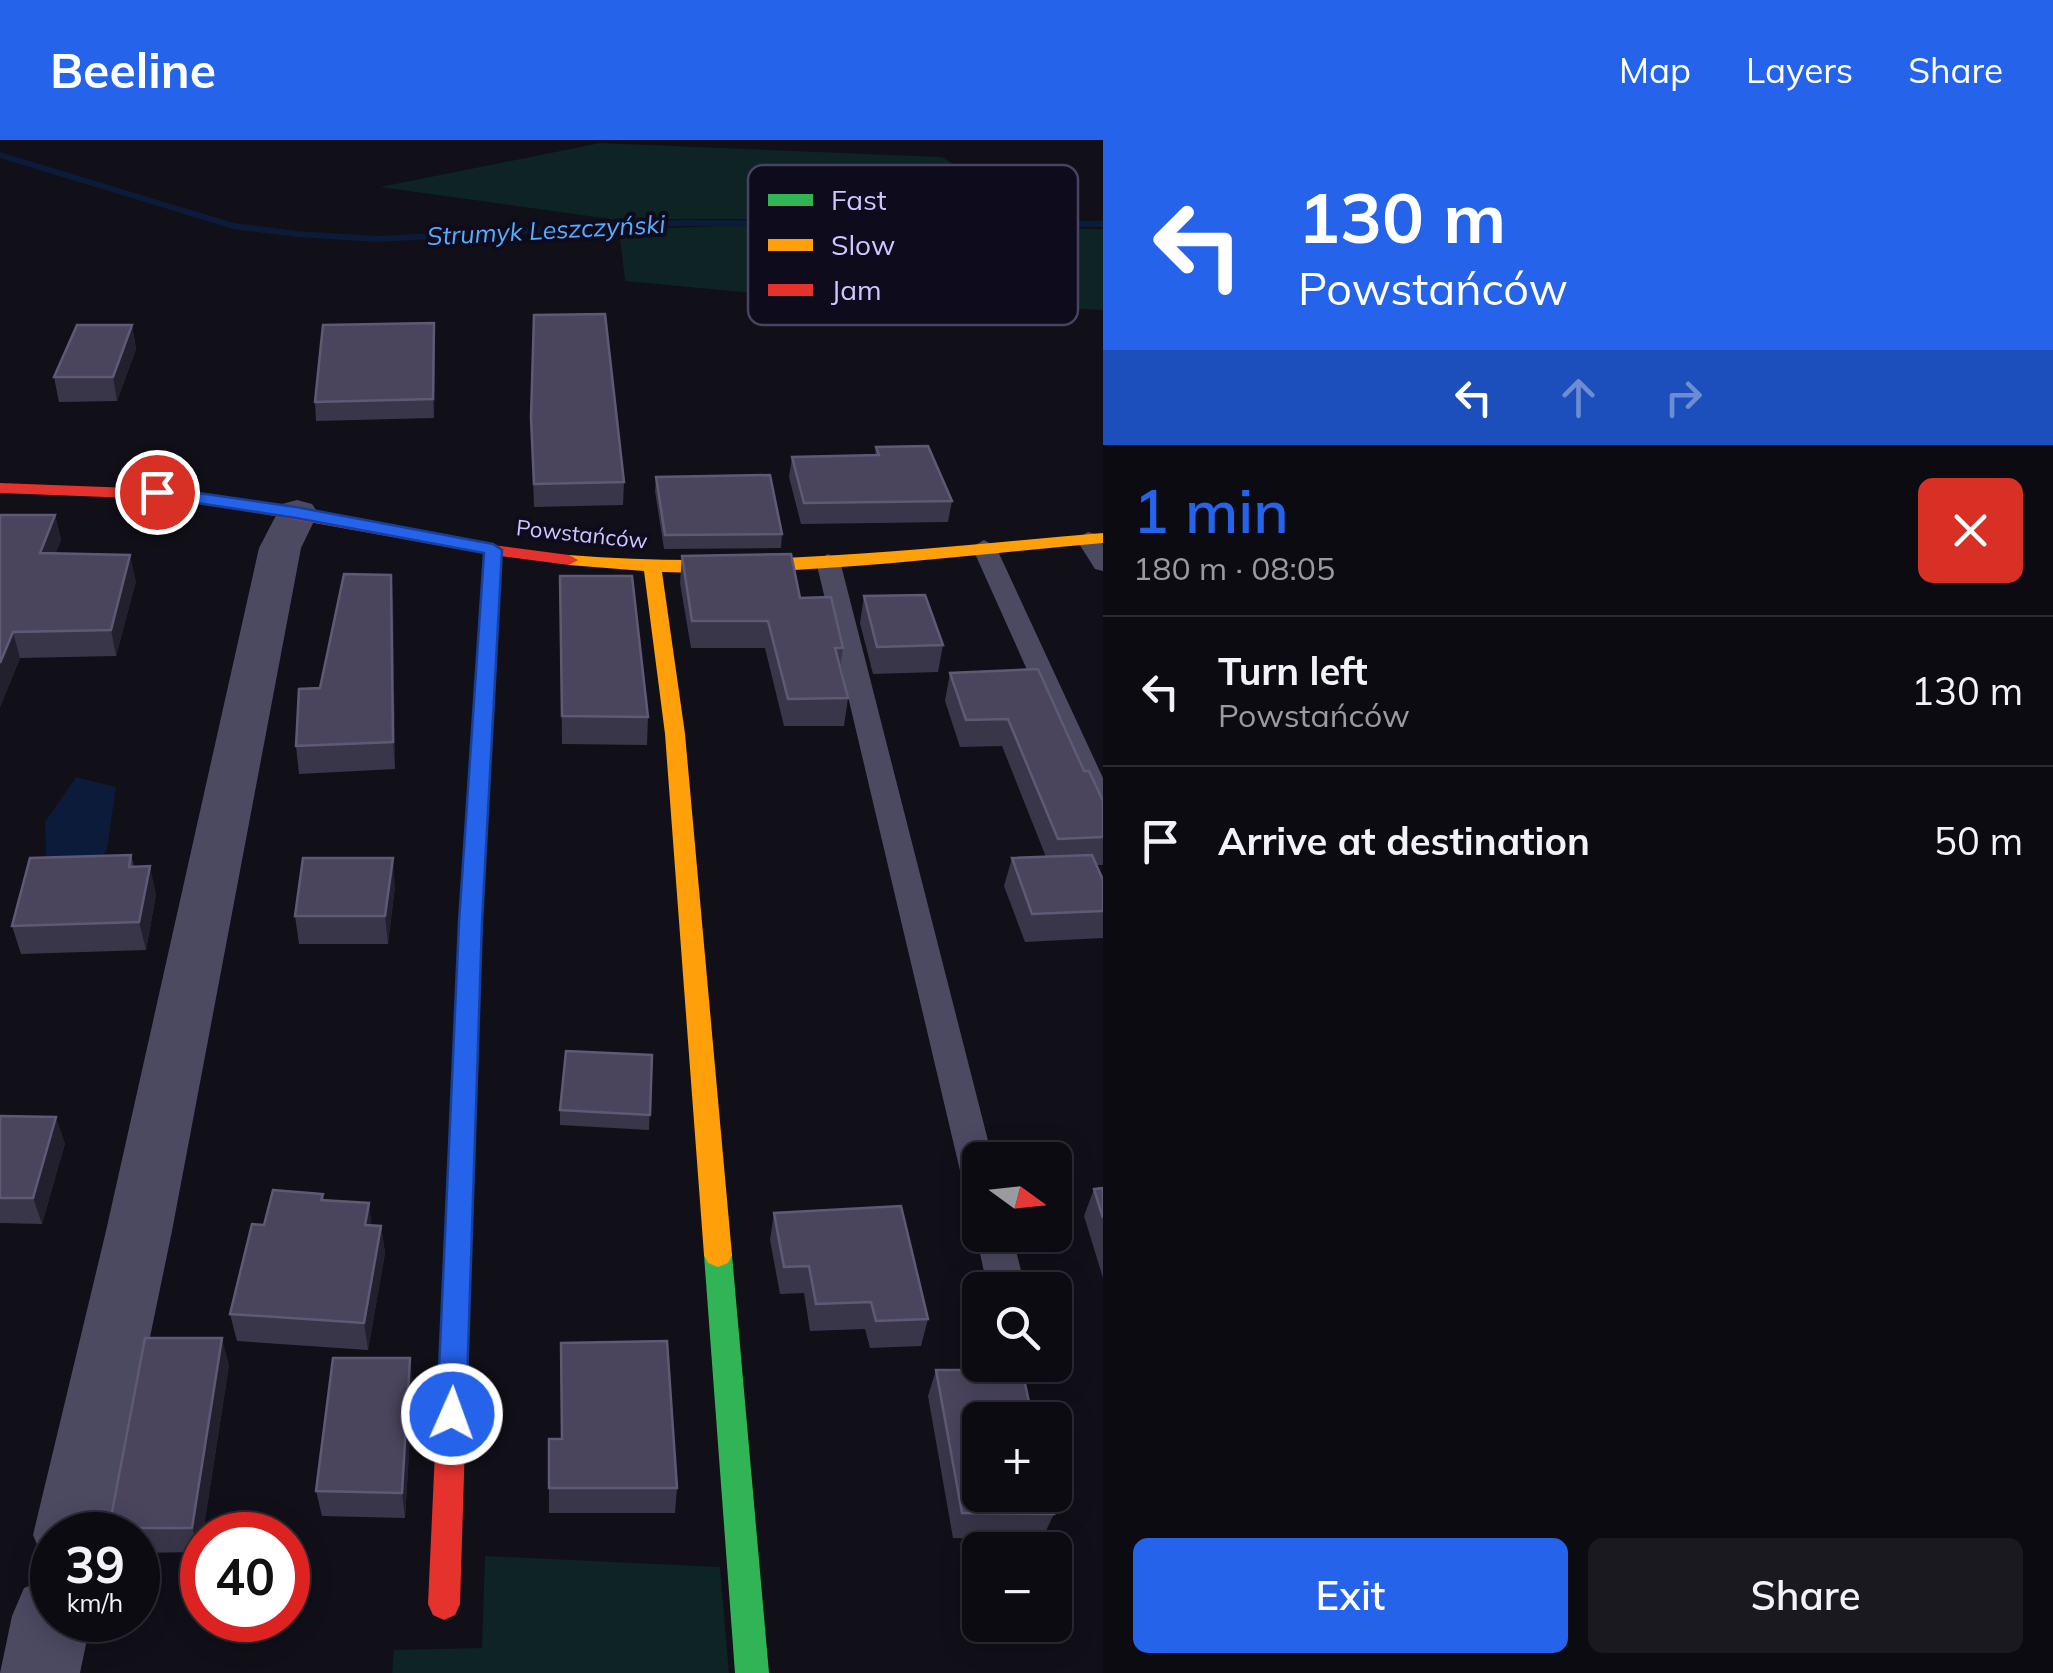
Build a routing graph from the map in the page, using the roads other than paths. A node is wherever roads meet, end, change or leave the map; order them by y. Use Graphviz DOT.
graph roads {
  1 [pos="0,488"];
  2 [pos="296,512"];
  3 [pos="1096,539"];
  4 [pos="984,547"];
  5 [pos="493,550"];
  6 [pos="828,562"];
  7 [pos="1103,564"];
  8 [pos="652,567"];
  9 [pos="1103,808"];
  10 [pos="971,1142"];
  11 [pos="76,1512"];
  12 [pos="444,1604"];
  13 [pos="47,1642"];
  14 [pos="40,1673"];
  15 [pos="752,1673"];
  1 -- 2 [label="street, Powstańców"];
  2 -- 5 [label="street, Powstańców"];
  2 -- 11 [label="street"];
  3 -- 4 [label="street, Powstańców"];
  3 -- 7 [label="lane"];
  4 -- 6 [label="street, Powstańców"];
  4 -- 9 [label="lane"];
  5 -- 8 [label="street, Powstańców"];
  5 -- 12 [label="street"];
  6 -- 8 [label="street, Powstańców"];
  6 -- 10 [label="lane"];
  8 -- 15 [label="street"];
  13 -- 14 [label="street"];
}
